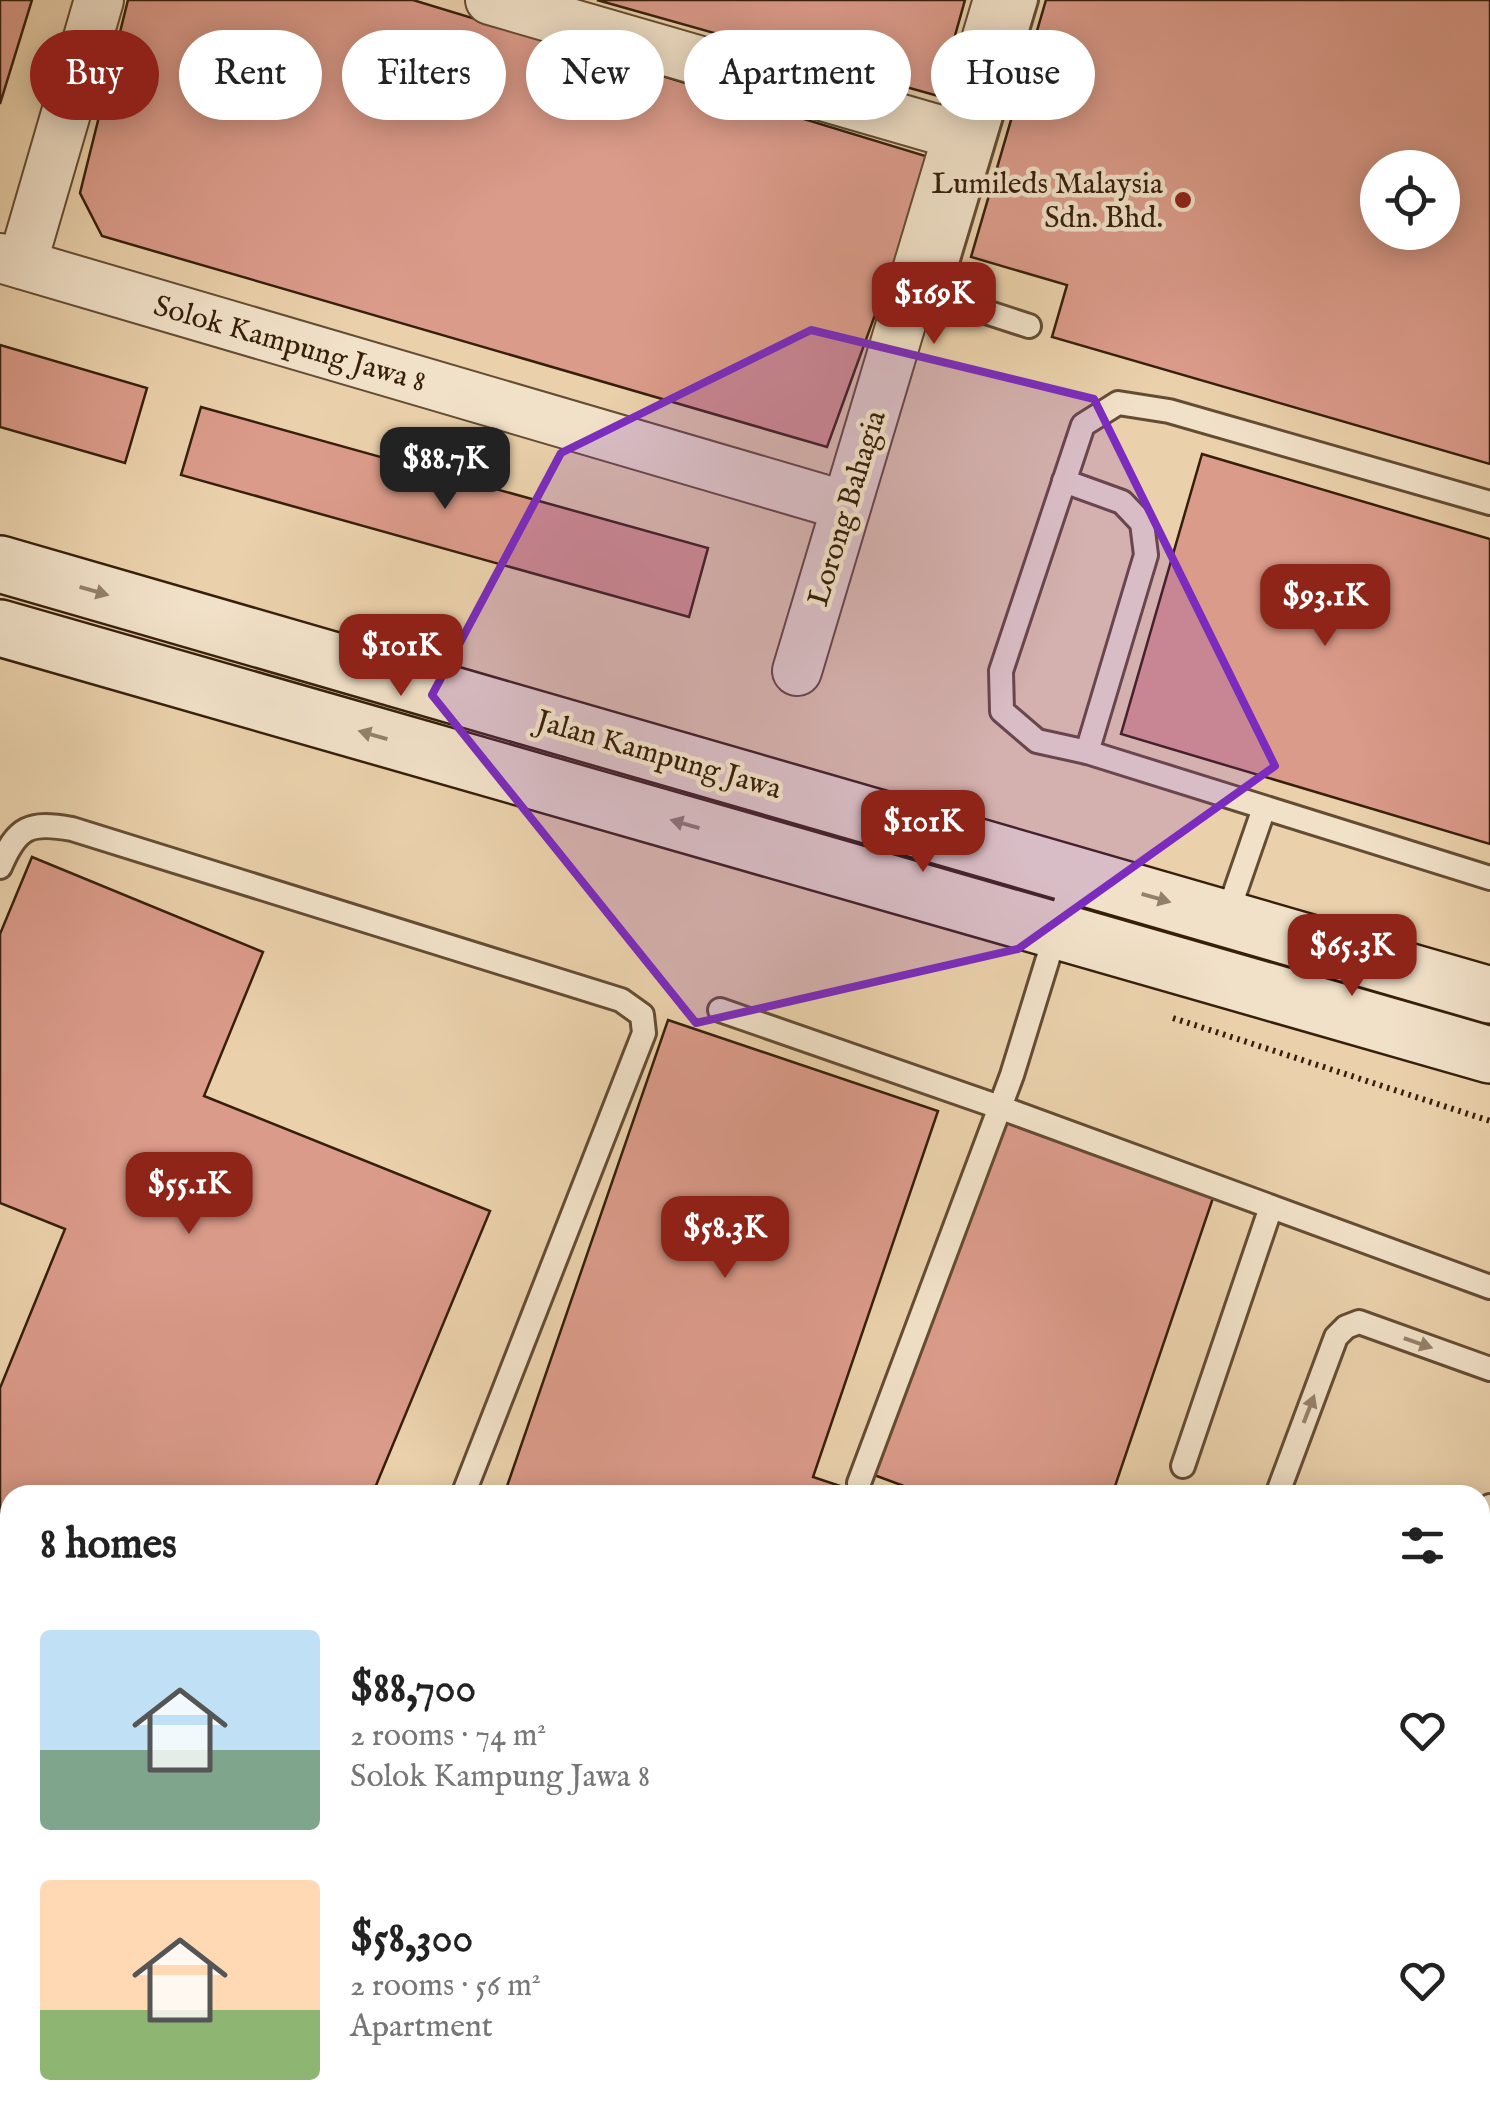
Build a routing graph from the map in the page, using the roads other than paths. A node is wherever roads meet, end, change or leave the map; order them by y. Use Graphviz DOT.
graph roads {
  1 [pos="98,0"];
  2 [pos="998,0"];
  3 [pos="1026,0"];
  4 [pos="514,3"];
  5 [pos="957,136"];
  6 [pos="11,261"];
  7 [pos="1029,326"];
  8 [pos="1064,481"];
  9 [pos="1490,503"];
  10 [pos="846,506"];
  11 [pos="0,564"];
  12 [pos="0,628"];
  13 [pos="797,672"];
  14 [pos="1087,752"];
  15 [pos="1263,810"];
  16 [pos="0,867"];
  17 [pos="1074,874"];
  18 [pos="1490,878"];
  19 [pos="1058,932"];
  20 [pos="1229,944"];
  21 [pos="1490,995"];
  22 [pos="720,1010"];
  23 [pos="1490,1055"];
  24 [pos="999,1106"];
  25 [pos="1272,1207"];
  26 [pos="1490,1288"];
  27 [pos="1490,1369"];
  28 [pos="1183,1466"];
  29 [pos="858,1483"];
  30 [pos="467,1485"];
  31 [pos="1280,1485"];
  1 -- 6 [label="street, Solok Kampung Jawa 8"];
  2 -- 5 [label="street, Lorong Bahagia"];
  3 -- 7 [label="lane"];
  4 -- 5 [label="street"];
  5 -- 10 [label="street, Lorong Bahagia"];
  6 -- 10 [label="street, Solok Kampung Jawa 8"];
  8 -- 9 [label="lane"];
  8 -- 14 [label="lane"];
  8 -- 14 [label="lane"];
  10 -- 13 [label="street, Lorong Bahagia"];
  11 -- 17 [label="street, Jalan Kampung Jawa, one-way"];
  19 -- 12 [label="street, Jalan Kampung Jawa, one-way"];
  14 -- 15 [label="lane"];
  15 -- 18 [label="lane"];
  15 -- 20 [label="lane"];
  16 -- 30 [label="lane"];
  17 -- 19 [label="lane"];
  17 -- 20 [label="street, Jalan Kampung Jawa, one-way"];
  19 -- 20 [label="street, Jalan Kampung Jawa"];
  19 -- 24 [label="lane"];
  20 -- 21 [label="street, Jalan Kampung Jawa"];
  20 -- 23 [label="street, Jalan Kampung Jawa"];
  22 -- 24 [label="lane"];
  24 -- 25 [label="lane"];
  24 -- 29 [label="lane"];
  25 -- 26 [label="lane"];
  25 -- 28 [label="lane"];
  31 -- 27 [label="lane, one-way"];
}
